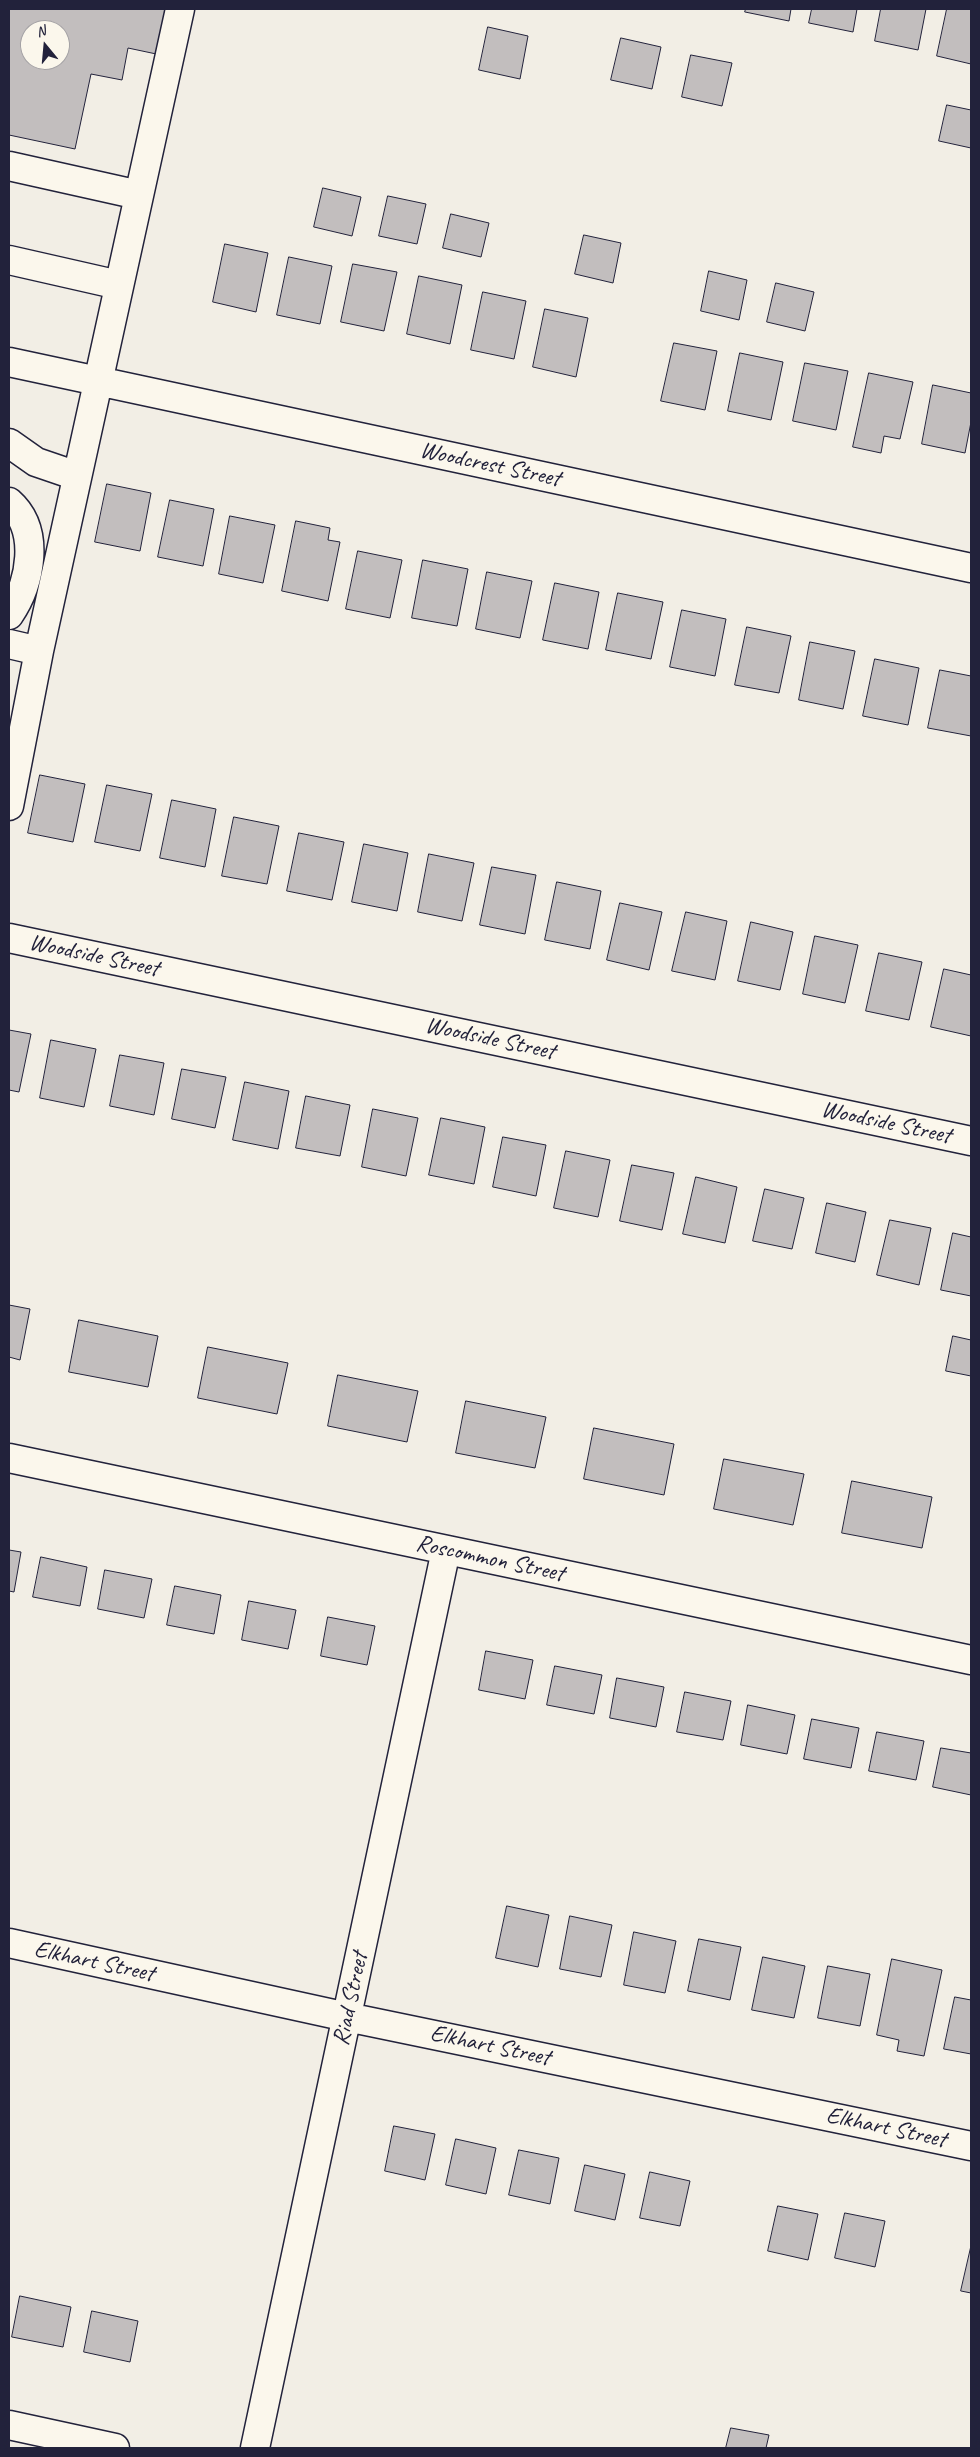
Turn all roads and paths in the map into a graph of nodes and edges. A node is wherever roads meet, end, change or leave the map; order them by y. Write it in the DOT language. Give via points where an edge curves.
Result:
graph roads {
  1 [pos="180,9"];
  2 [pos="9,166"];
  3 [pos="139,195"];
  4 [pos="9,260"];
  5 [pos="118,285"];
  6 [pos="9,362"];
  7 [pos="97,381"];
  8 [pos="9,443"];
  9 [pos="77,476"];
  10 [pos="9,502"];
  11 [pos="971,568"];
  12 [pos="9,614"];
  13 [pos="9,644"];
  14 [pos="39,651"];
  15 [pos="9,806"];
  16 [pos="9,938"];
  17 [pos="971,1141"];
  18 [pos="9,1458"];
  19 [pos="446,1550"];
  20 [pos="971,1660"];
  21 [pos="9,1943"];
  22 [pos="347,2017"];
  23 [pos="971,2146"];
  24 [pos="9,2426"];
  25 [pos="115,2448"];
  26 [pos="255,2448"];
  1 -- 3 [label="street"];
  2 -- 3 [label="street"];
  3 -- 5 [label="street"];
  4 -- 5 [label="street"];
  5 -- 7 [label="street"];
  6 -- 7 [label="street, Woodcrest Street"];
  7 -- 9 [label="street"];
  7 -- 11 [label="street, Woodcrest Street"];
  8 -- 9 [label="street" via="36,462"];
  9 -- 14 [label="street"];
  10 -- 12 [label="street" via="20,514 30,543 22,589"];
  13 -- 14 [label="street"];
  14 -- 15 [label="street"];
  16 -- 17 [label="street, Woodside Street"];
  18 -- 19 [label="street, Roscommon Street"];
  19 -- 20 [label="street, Roscommon Street"];
  19 -- 22 [label="street, Riad Street"];
  21 -- 22 [label="street, Elkhart Street"];
  22 -- 23 [label="street, Elkhart Street"];
  22 -- 26 [label="street, Riad Street"];
  24 -- 25 [label="street"];
}
